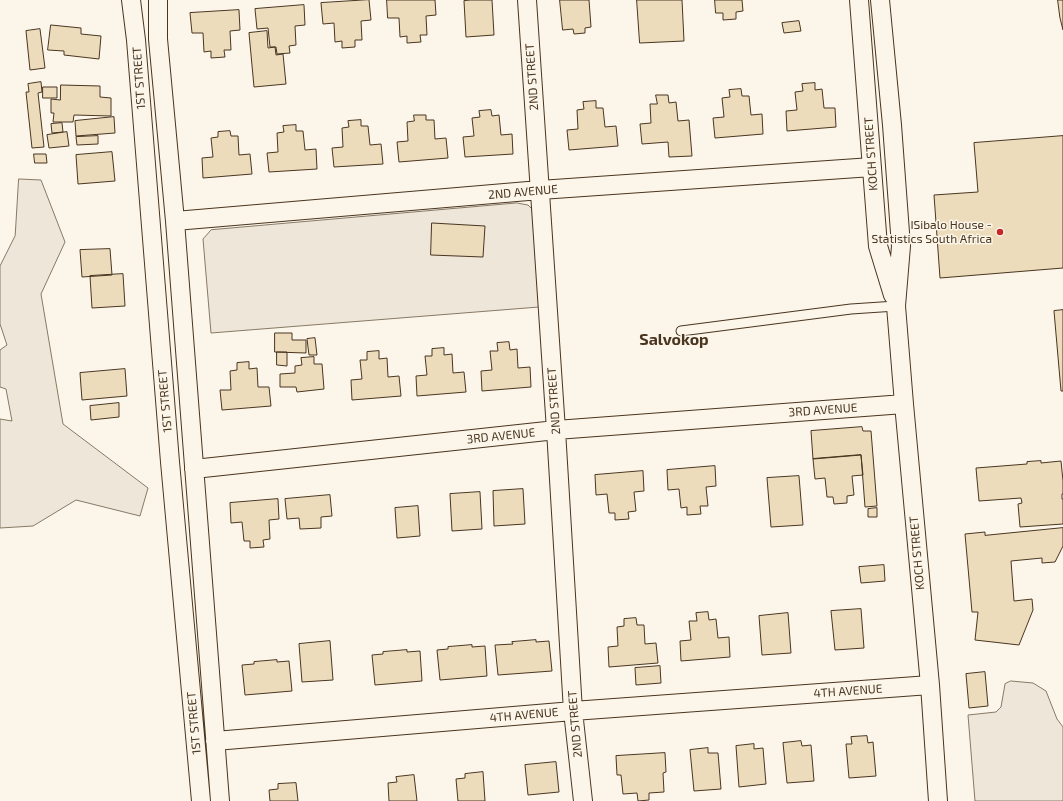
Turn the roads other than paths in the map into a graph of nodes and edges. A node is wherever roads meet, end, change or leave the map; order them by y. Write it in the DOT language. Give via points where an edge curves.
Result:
graph roads {
  1 [pos="131,0"];
  2 [pos="158,0"];
  3 [pos="527,0"];
  4 [pos="859,0"];
  5 [pos="880,0"];
  6 [pos="872,167"];
  7 [pos="540,190"];
  8 [pos="175,221"];
  9 [pos="896,306"];
  10 [pos="681,331"];
  11 [pos="904,404"];
  12 [pos="556,430"];
  13 [pos="194,469"];
  14 [pos="930,685"];
  15 [pos="573,711"];
  16 [pos="215,741"];
  17 [pos="201,801"];
  18 [pos="220,801"];
  19 [pos="583,801"];
  20 [pos="938,801"];
  1 -- 17 [label="street, 1ST STREET"];
  2 -- 8 [label="street, 1ST STREET" via="158,39"];
  3 -- 7 [label="street, 2ND STREET"];
  4 -- 6 [label="street, KOCH STREET"];
  5 -- 9 [label="street, KOCH STREET" via="901,246"];
  6 -- 7 [label="street, 2ND AVENUE"];
  6 -- 9 [label="street, KOCH STREET" via="878,246"];
  7 -- 8 [label="street, 2ND AVENUE"];
  7 -- 12 [label="street, 2ND STREET"];
  8 -- 13 [label="street, 1ST STREET"];
  9 -- 10 [label="lane" via="851,309"];
  9 -- 11 [label="street, KOCH STREET"];
  11 -- 12 [label="street, 3RD AVENUE"];
  11 -- 14 [label="street, KOCH STREET"];
  12 -- 13 [label="street, 3RD AVENUE"];
  12 -- 15 [label="street, 2ND STREET"];
  13 -- 16 [label="street, 1ST STREET"];
  14 -- 15 [label="street, 4TH AVENUE"];
  14 -- 20 [label="street, KOCH STREET"];
  15 -- 16 [label="street, 4TH AVENUE"];
  15 -- 19 [label="street, 2ND STREET"];
  16 -- 18 [label="street, 1ST STREET"];
}
